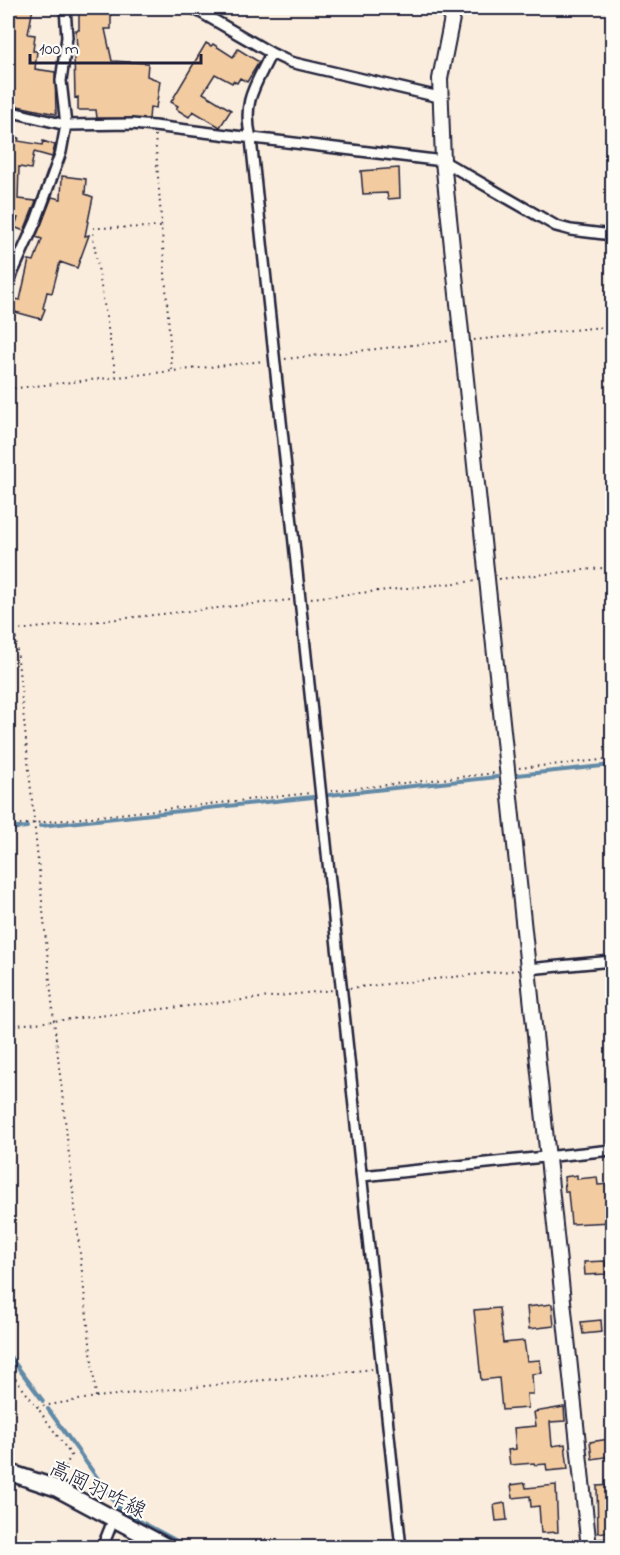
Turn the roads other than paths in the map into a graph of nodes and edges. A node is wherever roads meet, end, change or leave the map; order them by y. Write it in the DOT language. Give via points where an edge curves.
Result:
graph roads {
  1 [pos="65,8"];
  2 [pos="193,8"];
  3 [pos="454,8"];
  4 [pos="271,53"];
  5 [pos="439,97"];
  6 [pos="8,111"];
  7 [pos="66,125"];
  8 [pos="251,139"];
  9 [pos="443,161"];
  10 [pos="612,235"];
  11 [pos="8,283"];
  12 [pos="612,961"];
  13 [pos="528,969"];
  14 [pos="612,1150"];
  15 [pos="548,1157"];
  16 [pos="362,1176"];
  17 [pos="8,1472"];
  18 [pos="114,1518"];
  19 [pos="612,1545"];
  20 [pos="586,1547"];
  21 [pos="102,1548"];
  22 [pos="169,1548"];
  23 [pos="401,1548"];
  1 -- 7 [label="street" via="67,38 62,81"];
  2 -- 4 [label="street"];
  3 -- 5 [label="street"];
  4 -- 5 [label="street" via="290,62"];
  4 -- 8 [label="street" via="248,102"];
  5 -- 9 [label="street"];
  6 -- 7 [label="street"];
  7 -- 8 [label="street" via="154,126"];
  7 -- 11 [label="street" via="61,152 36,221"];
  8 -- 9 [label="street"];
  8 -- 16 [label="street"];
  9 -- 10 [label="street" via="556,226"];
  9 -- 13 [label="street"];
  12 -- 13 [label="street"];
  13 -- 15 [label="street"];
  14 -- 15 [label="street"];
  15 -- 16 [label="street"];
  15 -- 20 [label="street"];
  16 -- 23 [label="street"];
  17 -- 18 [label="main road, 高岡羽咋線" via="56,1488"];
  18 -- 21 [label="street"];
  18 -- 22 [label="main road, 高岡羽咋線"];
  19 -- 20 [label="street"];
}
